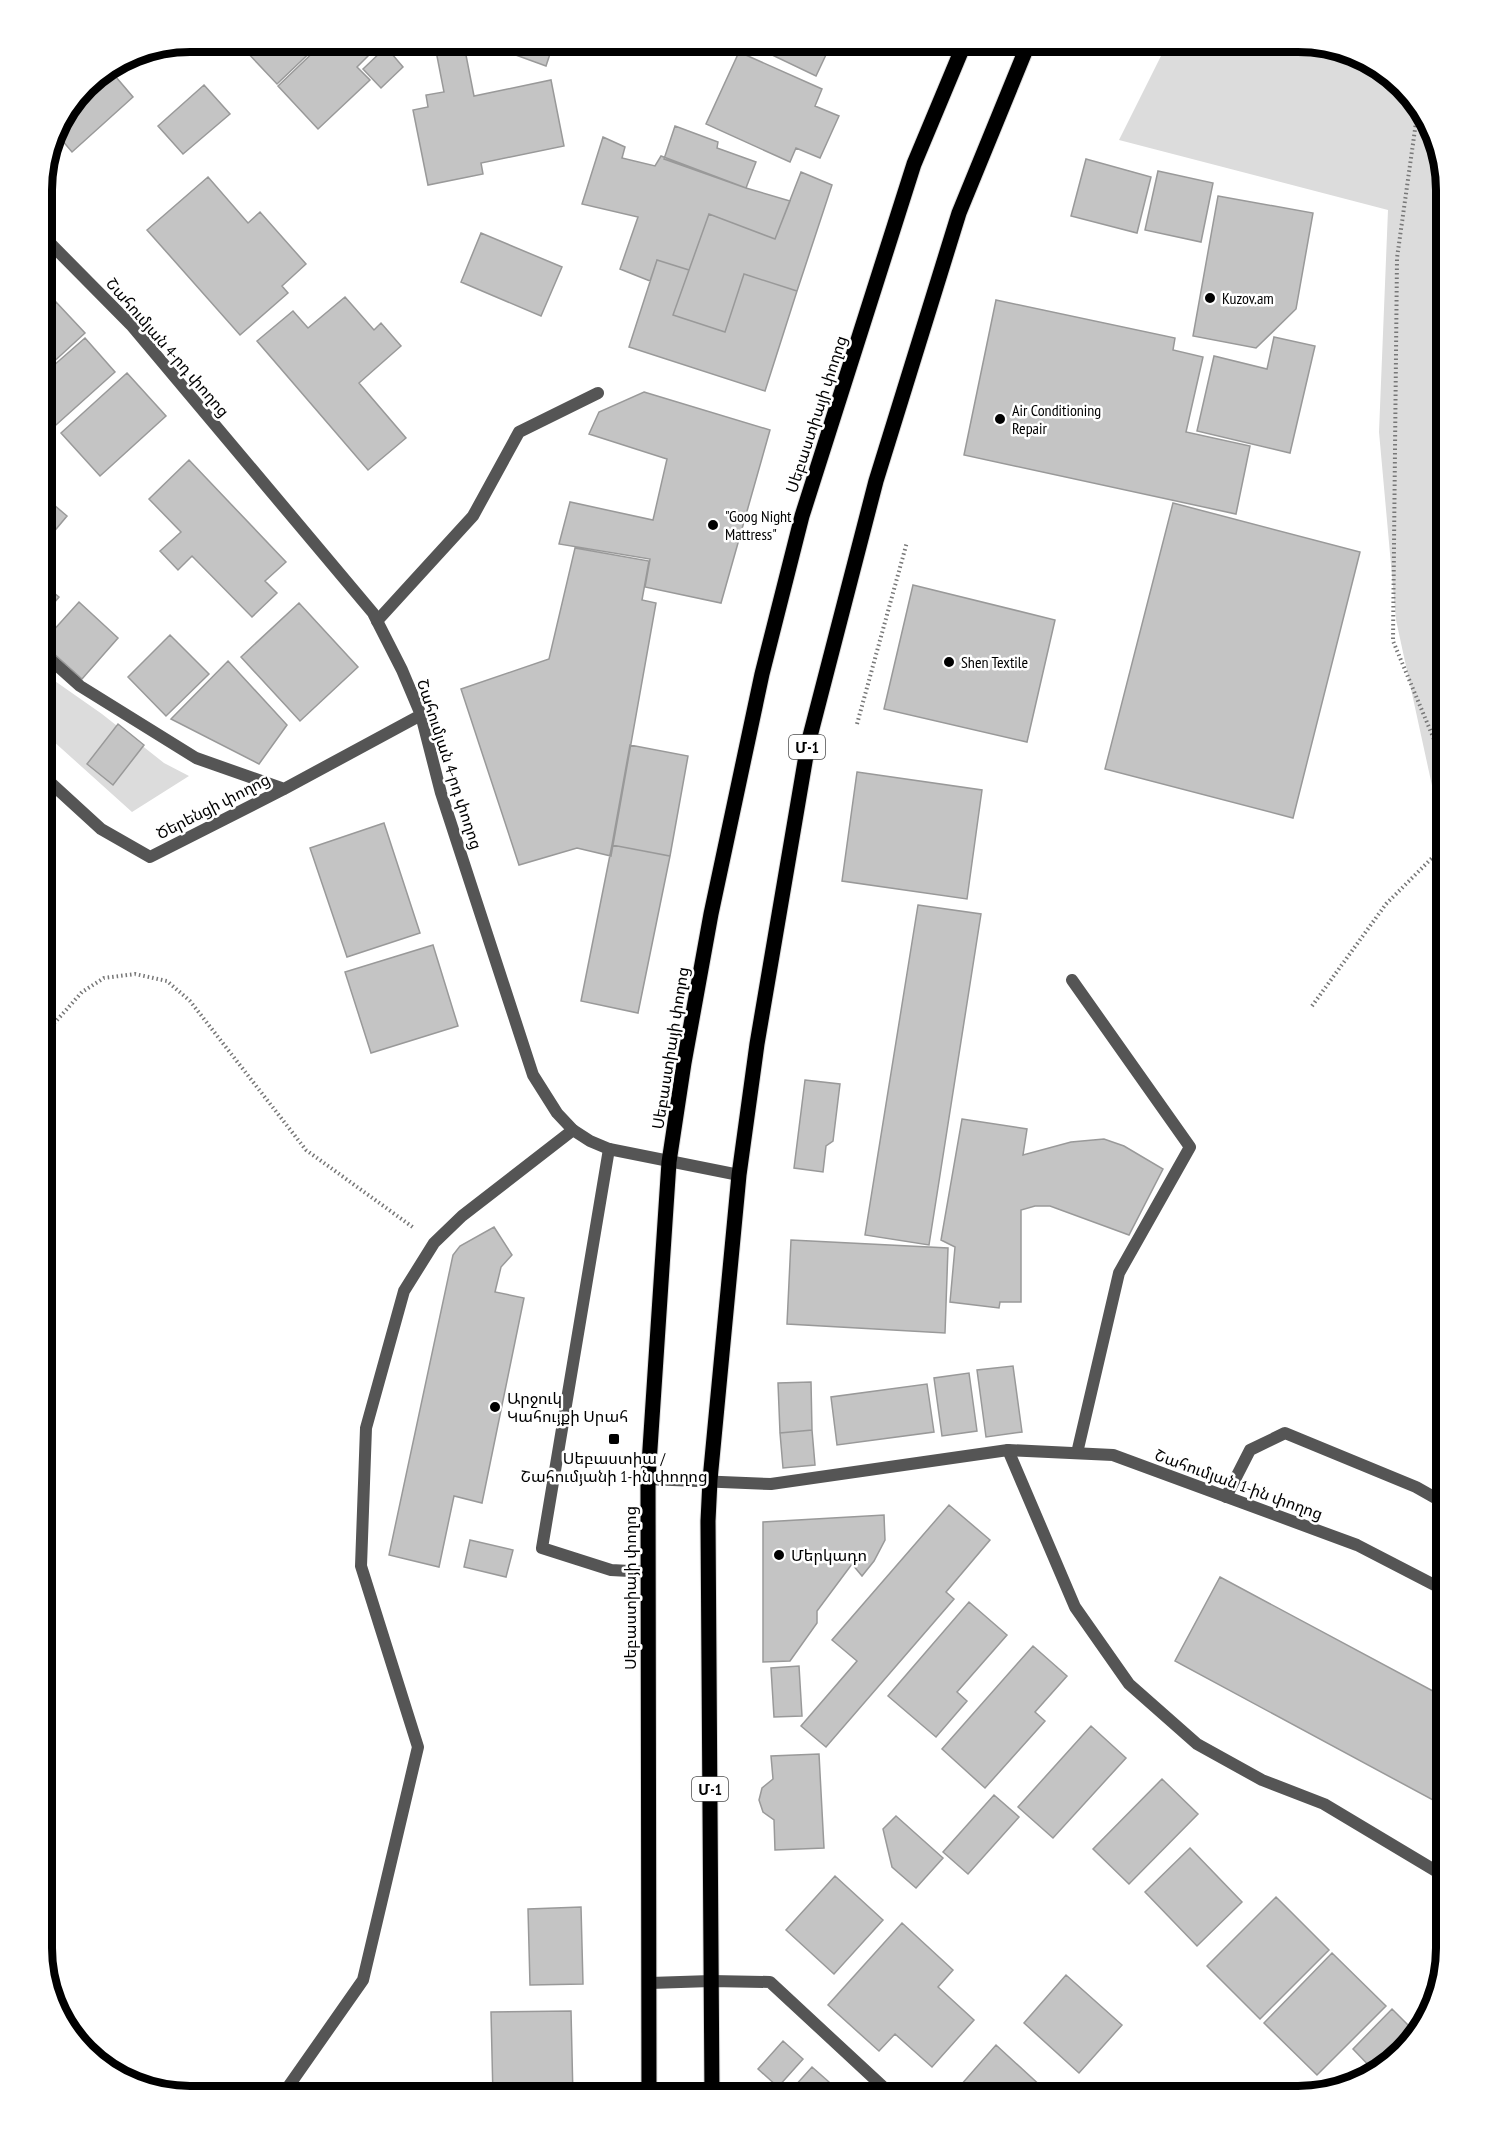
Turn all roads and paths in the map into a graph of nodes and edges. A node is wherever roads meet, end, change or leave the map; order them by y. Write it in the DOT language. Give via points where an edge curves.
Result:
graph roads {
  1 [pos="960,53"];
  2 [pos="1024,53"];
  3 [pos="1416,121"];
  4 [pos="53,246"];
  5 [pos="597,393"];
  6 [pos="907,542"];
  7 [pos="377,621"];
  8 [pos="53,662"];
  9 [pos="421,715"];
  10 [pos="857,724"];
  11 [pos="1436,744"];
  12 [pos="53,785"];
  13 [pos="284,789"];
  14 [pos="1436,854"];
  15 [pos="1072,980"];
  16 [pos="1312,1006"];
  17 [pos="53,1025"];
  18 [pos="573,1130"];
  19 [pos="609,1149"];
  20 [pos="669,1162"];
  21 [pos="739,1175"];
  22 [pos="434,1243"];
  23 [pos="1008,1450"];
  24 [pos="1077,1453"];
  25 [pos="648,1479"];
  26 [pos="710,1480"];
  27 [pos="1226,1497"];
  28 [pos="1436,1498"];
  29 [pos="648,1572"];
  30 [pos="1436,1586"];
  31 [pos="1436,1871"];
  32 [pos="711,1981"];
  33 [pos="650,1983"];
  34 [pos="289,2086"];
  35 [pos="649,2086"];
  36 [pos="712,2086"];
  37 [pos="882,2086"];
  1 -- 20 [label="main road, Սեբաստիայի փողոց" via="914,164 802,516 762,674 711,914"];
  2 -- 21 [label="main road, Մ-1" via="959,213 876,481 808,744"];
  3 -- 11 [label="path" via="1397,258 1393,641"];
  4 -- 7 [label="street, Շահումյան 4-րդ փողոց" via="130,325"];
  5 -- 7 [label="street" via="519,432 473,516"];
  6 -- 10 [label="path"];
  7 -- 9 [label="street, Շահումյան 4-րդ փողոց"];
  8 -- 13 [label="street, Ծերենցի փողոց" via="80,686 196,758"];
  9 -- 13 [label="street, Ծերենցի փողոց"];
  9 -- 18 [label="street, Շահումյան 4-րդ փողոց" via="441,794 533,1075"];
  12 -- 13 [label="street, Ծերենցի փողոց" via="100,829 150,857"];
  14 -- 16 [label="path" via="1386,904"];
  15 -- 24 [label="street" via="1190,1147 1119,1274"];
  17 -- 22 [label="path" via="82,992 105,978 135,974 167,981 190,1001 306,1150"];
  18 -- 19 [label="street, Շահումյան 4-րդ փողոց"];
  18 -- 22 [label="street" via="462,1216"];
  19 -- 20 [label="street, Շահումյան 4-րդ փողոց"];
  19 -- 29 [label="street" via="542,1548 611,1570"];
  20 -- 21 [label="street, Շահումյան 4-րդ փողոց"];
  20 -- 25 [label="main road, Սեբաստիայի փողոց"];
  21 -- 26 [label="main road, Մ-1"];
  22 -- 34 [label="street" via="404,1292 366,1428 361,1566 418,1747 363,1980"];
  23 -- 24 [label="street, Շահումյան 1-ին փողոց"];
  23 -- 26 [label="street, Շահումյան 1-ին փողոց" via="771,1484"];
  23 -- 31 [label="street" via="1076,1607 1128,1684 1197,1744 1262,1780 1324,1804"];
  24 -- 27 [label="street, Շահումյան 1-ին փողոց" via="1113,1455"];
  25 -- 26 [label="street, Շահումյան 1-ին փողոց"];
  25 -- 29 [label="main road, Սեբաստիայի փողոց"];
  26 -- 32 [label="main road, Մ-1"];
  27 -- 28 [label="street" via="1250,1450 1286,1433"];
  27 -- 30 [label="street, Շահումյան 1-ին փողոց" via="1357,1545"];
  29 -- 33 [label="main road, Սեբաստիայի փողոց"];
  32 -- 33 [label="street"];
  32 -- 36 [label="main road, Մ-1"];
  32 -- 37 [label="street" via="770,1982"];
  33 -- 35 [label="main road, Սեբաստիայի փողոց"];
}
